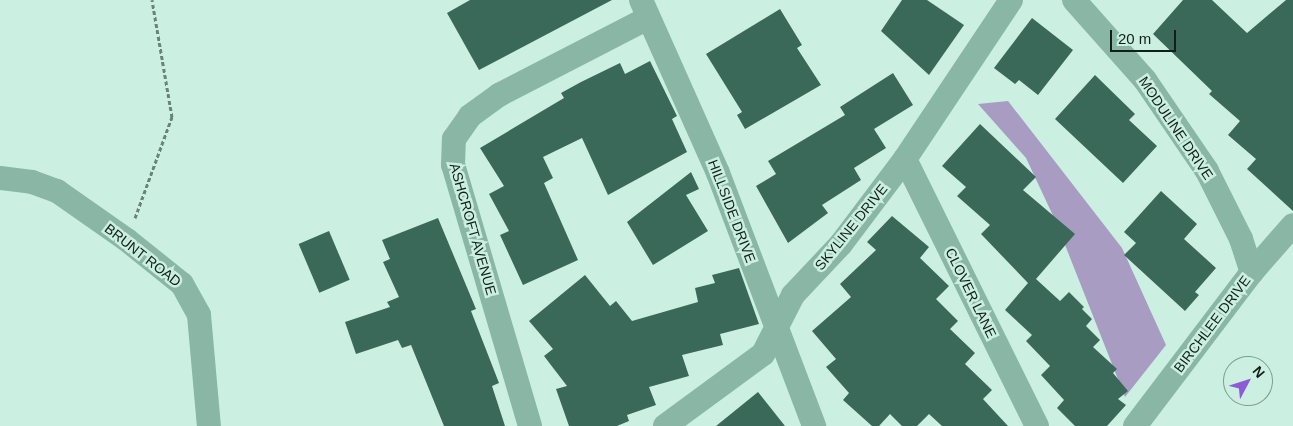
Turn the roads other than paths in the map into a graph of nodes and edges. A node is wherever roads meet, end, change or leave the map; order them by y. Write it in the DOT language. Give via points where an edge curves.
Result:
graph roads {
  1 [pos="1011,0"];
  2 [pos="1074,0"];
  3 [pos="644,9"];
  4 [pos="905,159"];
  5 [pos="0,178"];
  6 [pos="1293,225"];
  7 [pos="1252,272"];
  8 [pos="778,330"];
  9 [pos="209,426"];
  10 [pos="530,426"];
  11 [pos="665,426"];
  12 [pos="814,426"];
  13 [pos="1037,426"];
  14 [pos="1135,426"];
  1 -- 4 [label="street, SKYLINE DRIVE"];
  2 -- 7 [label="street, MODULINE DRIVE" via="1145,80 1207,171 1241,238"];
  3 -- 8 [label="street, HILLSIDE DRIVE" via="718,173"];
  3 -- 10 [label="street, ASHCROFT AVENUE" via="499,95 470,116 454,139 453,165"];
  4 -- 8 [label="street, SKYLINE DRIVE" via="840,244 793,295"];
  4 -- 13 [label="street, CLOVER LANE"];
  5 -- 9 [label="street, BRUNT ROAD" via="32,182 56,191 128,240 182,284 199,315"];
  6 -- 7 [label="street, BIRCHLEE DRIVE"];
  7 -- 14 [label="street, BIRCHLEE DRIVE"];
  8 -- 11 [label="street, SKYLINE DRIVE" via="763,354"];
  8 -- 12 [label="street, HILLSIDE DRIVE"];
}
